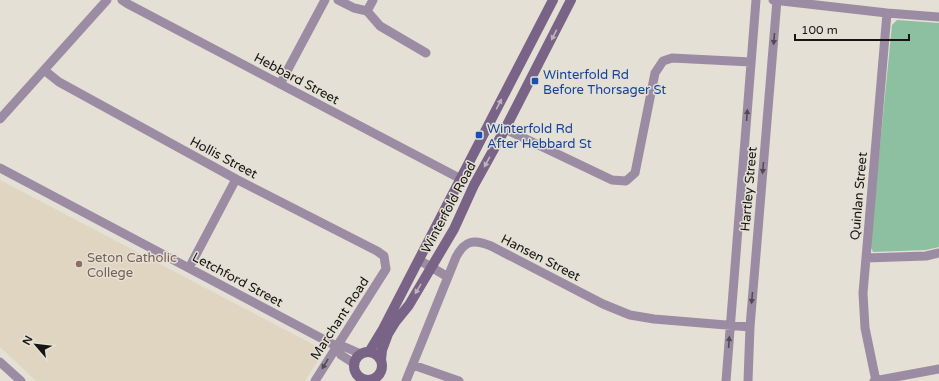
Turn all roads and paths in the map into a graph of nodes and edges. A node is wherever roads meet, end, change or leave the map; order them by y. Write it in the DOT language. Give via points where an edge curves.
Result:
graph roads {
  1 [pos="107,0"];
  2 [pos="122,0"];
  3 [pos="324,0"];
  4 [pos="338,0"];
  5 [pos="373,0"];
  6 [pos="553,0"];
  7 [pos="572,0"];
  8 [pos="756,0"];
  9 [pos="776,0"];
  10 [pos="367,11"];
  11 [pos="887,13"];
  12 [pos="939,17"];
  13 [pos="426,52"];
  14 [pos="751,62"];
  15 [pos="44,70"];
  16 [pos="280,84"];
  17 [pos="0,119"];
  18 [pos="505,129"];
  19 [pos="0,168"];
  20 [pos="236,178"];
  21 [pos="461,179"];
  22 [pos="939,253"];
  23 [pos="866,258"];
  24 [pos="419,260"];
  25 [pos="431,267"];
  26 [pos="189,268"];
  27 [pos="386,269"];
  28 [pos="448,277"];
  29 [pos="730,326"];
  30 [pos="750,327"];
  31 [pos="336,346"];
  32 [pos="365,353"];
  33 [pos="381,360"];
  34 [pos="0,362"];
  35 [pos="413,365"];
  36 [pos="939,369"];
  37 [pos="355,372"];
  38 [pos="371,380"];
  39 [pos="21,381"];
  40 [pos="315,381"];
  41 [pos="406,381"];
  42 [pos="459,381"];
  43 [pos="726,381"];
  44 [pos="748,381"];
  45 [pos="875,381"];
  1 -- 15 [label="street"];
  2 -- 16 [label="street, Hebbard Street"];
  3 -- 16 [label="street"];
  4 -- 10 [label="street"];
  5 -- 10 [label="street"];
  21 -- 6 [label="main road, Winterfold Road, one-way"];
  7 -- 18 [label="main road, Winterfold Road, one-way"];
  8 -- 14 [label="street, Hartley Street"];
  9 -- 11 [label="street"];
  9 -- 30 [label="street, Hartley Street, one-way"];
  10 -- 13 [label="street" via="380,26"];
  11 -- 12 [label="street"];
  11 -- 23 [label="street, Quinlan Street"];
  14 -- 18 [label="street" via="672,58 663,61 655,73 635,173 626,182 612,180"];
  29 -- 14 [label="street, Hartley Street, one-way"];
  15 -- 17 [label="street"];
  15 -- 20 [label="street, Hollis Street" via="59,82"];
  16 -- 21 [label="street, Hebbard Street"];
  18 -- 25 [label="main road, Winterfold Road, one-way"];
  19 -- 26 [label="street, Letchford Street"];
  20 -- 26 [label="street"];
  20 -- 27 [label="street, Hollis Street" via="377,251 384,256"];
  21 -- 24 [label="main road, Winterfold Road"];
  22 -- 23 [label="street" via="926,256"];
  23 -- 45 [label="street, Quinlan Street" via="863,293 865,328"];
  24 -- 25 [label="street"];
  24 -- 32 [label="main road, Winterfold Road" via="383,329"];
  25 -- 28 [label="street"];
  25 -- 33 [label="main road, Winterfold Road, one-way" via="409,305 388,334"];
  26 -- 31 [label="street, Letchford Street"];
  27 -- 31 [label="street, Marchant Road"];
  28 -- 29 [label="street, Hansen Street" via="463,246 478,241 622,312 643,318"];
  28 -- 35 [label="street, Hansen Street"];
  29 -- 30 [label="street, Hansen Street"];
  43 -- 29 [label="street, Hartley Street, one-way"];
  30 -- 44 [label="street, Hartley Street"];
  31 -- 32 [label="street, Letchford Street"];
  31 -- 37 [label="street, Letchford Street"];
  31 -- 40 [label="street, Marchant Road, one-way"];
  32 -- 33 [label="main road" via="376,354"];
  32 -- 37 [label="main road" via="356,360"];
  33 -- 38 [label="main road" via="382,368"];
  34 -- 39 [label="street"];
  35 -- 41 [label="street, Hansen Street"];
  35 -- 42 [label="street"];
  36 -- 45 [label="street"];
  37 -- 38 [label="main road"];
}
